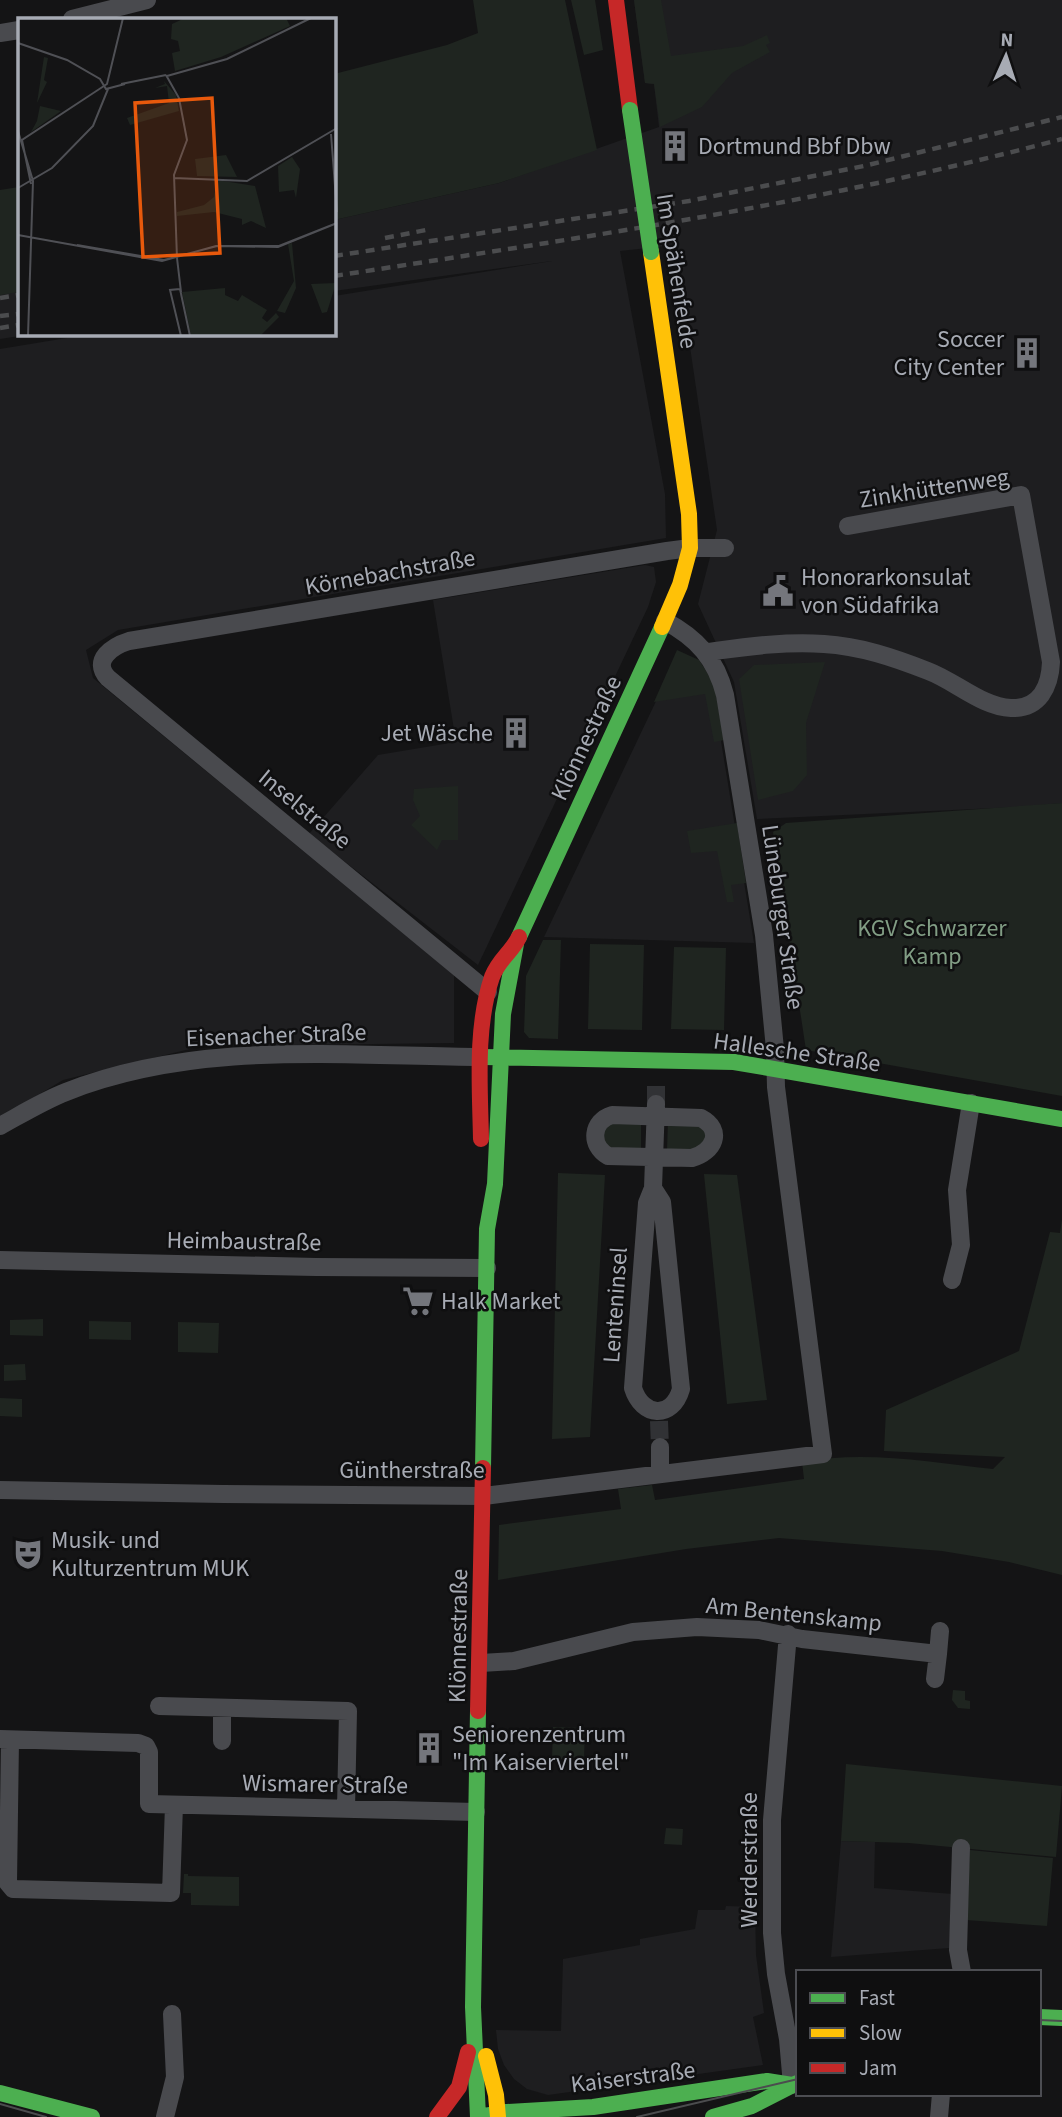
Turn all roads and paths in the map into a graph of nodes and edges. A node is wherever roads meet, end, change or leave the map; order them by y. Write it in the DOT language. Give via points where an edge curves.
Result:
graph roads {
  1 [pos="147,0"];
  2 [pos="615,0"];
  3 [pos="76,18"];
  4 [pos="18,30"];
  5 [pos="0,33"];
  6 [pos="848,526"];
  7 [pos="691,548"];
  8 [pos="725,548"];
  9 [pos="664,621"];
  10 [pos="707,652"];
  11 [pos="104,657"];
  12 [pos="516,944"];
  13 [pos="488,992"];
  14 [pos="481,1057"];
  15 [pos="500,1058"];
  16 [pos="776,1068"];
  17 [pos="971,1103"];
  18 [pos="656,1110"];
  19 [pos="1062,1119"];
  20 [pos="0,1126"];
  21 [pos="654,1158"];
  22 [pos="653,1188"];
  23 [pos="487,1229"];
  24 [pos="0,1260"];
  25 [pos="487,1268"];
  26 [pos="953,1280"];
  27 [pos="660,1447"];
  28 [pos="823,1454"];
  29 [pos="660,1474"];
  30 [pos="0,1490"];
  31 [pos="484,1496"];
  32 [pos="940,1631"];
  33 [pos="788,1634"];
  34 [pos="938,1654"];
  35 [pos="481,1663"];
  36 [pos="935,1679"];
  37 [pos="159,1706"];
  38 [pos="222,1708"];
  39 [pos="5,1740"];
  40 [pos="222,1741"];
  41 [pos="174,1805"];
  42 [pos="346,1810"];
  43 [pos="476,1812"];
  44 [pos="961,1848"];
  45 [pos="962,1970"];
  46 [pos="172,2014"];
  47 [pos="1041,2017"];
  48 [pos="1062,2018"];
  49 [pos="475,2042"];
  50 [pos="795,2084"];
  51 [pos="0,2093"];
  52 [pos="941,2096"];
  53 [pos="593,2107"];
  54 [pos="755,2111"];
  55 [pos="498,2115"];
  56 [pos="92,2117"];
  57 [pos="165,2117"];
  58 [pos="437,2117"];
  59 [pos="479,2117"];
  60 [pos="565,2117"];
  61 [pos="713,2117"];
  62 [pos="939,2117"];
  1 -- 3 [label="street"];
  2 -- 7 [label="main road, Im Spähenfelde, bridge"];
  4 -- 5 [label="street"];
  6 -- 10 [label="street, Zinkhüttenweg" via="1021,495 1051,662 1048,686 1037,700 1023,707 992,704 932,672 856,648 788,643"];
  7 -- 8 [label="street"];
  7 -- 9 [label="main road, Klönnestraße"];
  7 -- 11 [label="street, Körnebachstraße" via="129,641 108,650"];
  9 -- 10 [label="street, Lüneburger Straße"];
  9 -- 12 [label="main road, Klönnestraße"];
  10 -- 16 [label="street, Lüneburger Straße" via="725,695 764,935"];
  11 -- 13 [label="street, Inselstraße" via="103,674"];
  12 -- 13 [label="main road, Klönnestraße" via="500,960"];
  12 -- 15 [label="main road, Klönnestraße" via="505,996"];
  13 -- 14 [label="main road, Klönnestraße"];
  14 -- 15 [label="main road, Hallesche Straße"];
  14 -- 20 [label="street, Eisenacher Straße" via="202,1058 77,1088"];
  14 -- 23 [label="main road, Klönnestraße" via="482,1216"];
  15 -- 16 [label="main road, Hallesche Straße" via="657,1069 734,1062"];
  15 -- 23 [label="main road, Klönnestraße" via="495,1184"];
  16 -- 17 [label="main road, Hallesche Straße"];
  16 -- 28 [label="street, Lüneburger Straße"];
  17 -- 19 [label="main road, Hallesche Straße"];
  17 -- 26 [label="street" via="957,1190 961,1245"];
  18 -- 21 [label="street, Lenteninsel"];
  18 -- 21 [label="street" via="708,1121 714,1137 704,1155"];
  18 -- 21 [label="street" via="612,1115 598,1123 595,1132 596,1143 608,1156"];
  21 -- 22 [label="street, Lenteninsel"];
  22 -- 22 [label="street, Lenteninsel" via="662,1202 681,1389 678,1399 659,1416 639,1403 634,1388 647,1203"];
  23 -- 25 [label="main road, Klönnestraße"];
  24 -- 25 [label="street, Heimbaustraße"];
  25 -- 31 [label="main road, Klönnestraße"];
  27 -- 29 [label="street"];
  28 -- 29 [label="street, Güntherstraße"];
  29 -- 31 [label="street, Güntherstraße"];
  30 -- 31 [label="street, Güntherstraße"];
  31 -- 35 [label="main road, Klönnestraße"];
  32 -- 34 [label="street"];
  33 -- 34 [label="street, Am Bentenskamp"];
  33 -- 35 [label="street, Am Bentenskamp" via="720,1627 663,1629 603,1638 514,1661"];
  33 -- 50 [label="street, Werderstraße" via="772,1809 772,1933"];
  34 -- 36 [label="street"];
  35 -- 43 [label="main road, Klönnestraße"];
  37 -- 38 [label="street"];
  38 -- 40 [label="street"];
  38 -- 42 [label="street" via="348,1711"];
  39 -- 41 [label="street, Wismarer Straße" via="146,1746 149,1804"];
  39 -- 41 [label="street, Wismarer Straße" via="8,1884 13,1889 171,1893"];
  41 -- 42 [label="street, Wismarer Straße"];
  42 -- 43 [label="street, Wismarer Straße"];
  43 -- 49 [label="main road, Klönnestraße"];
  44 -- 45 [label="street" via="958,1950"];
  46 -- 57 [label="street" via="175,2077"];
  47 -- 48 [label="main road"];
  49 -- 55 [label="main road, Klönnestraße" via="484,2051"];
  49 -- 58 [label="main road" via="466,2055 459,2087"];
  49 -- 59 [label="main road, Klönnestraße"];
  50 -- 53 [label="main road, Kaiserstraße" via="767,2081"];
  50 -- 54 [label="main road"];
  51 -- 56 [label="main road"];
  52 -- 62 [label="street"];
  53 -- 55 [label="main road, Kaiserstraße"];
  53 -- 60 [label="main road"];
  54 -- 61 [label="main road"];
  55 -- 59 [label="main road, Kaiserstraße"];
}
